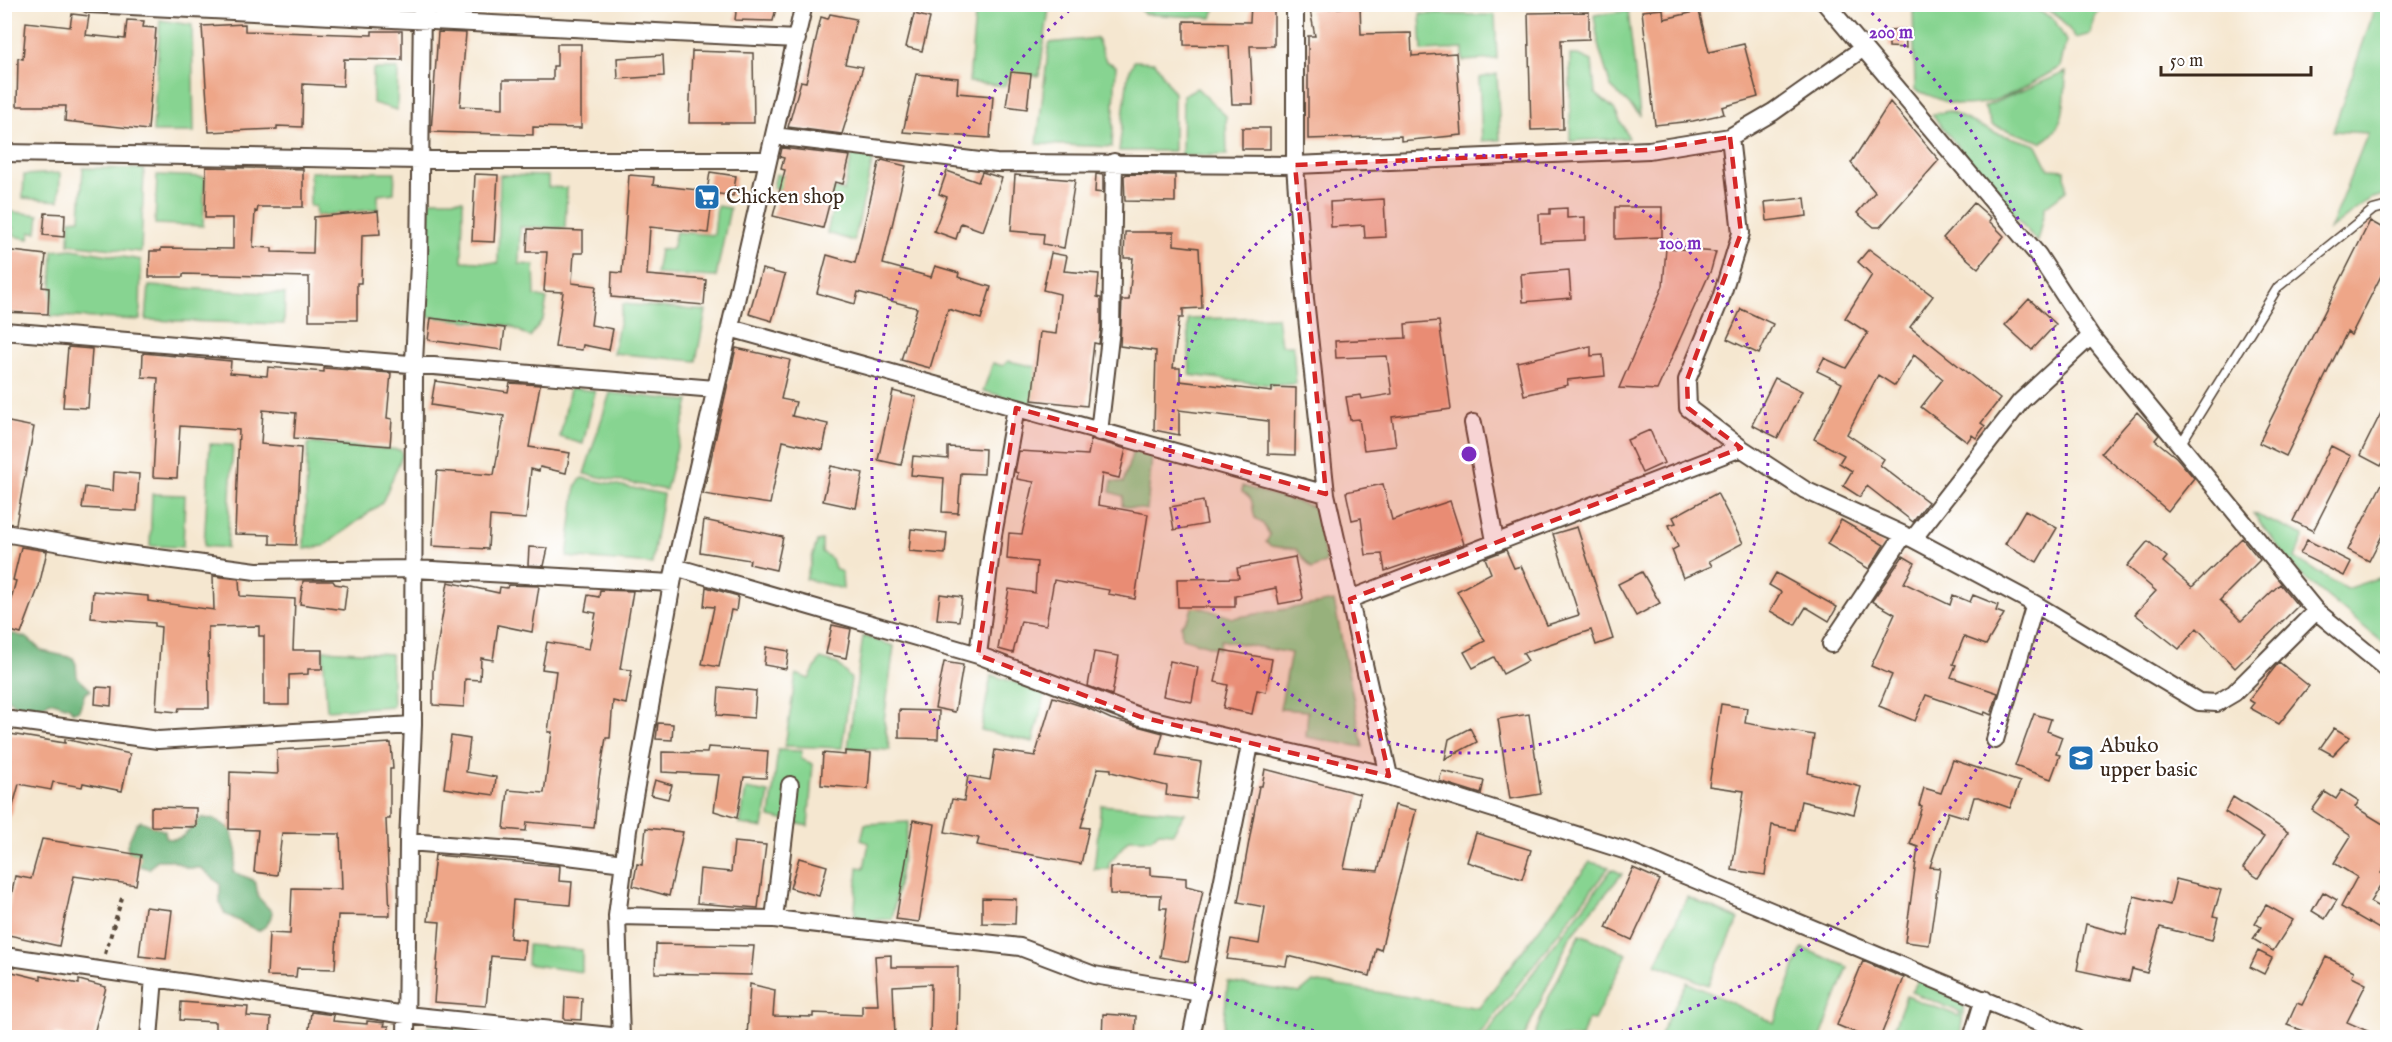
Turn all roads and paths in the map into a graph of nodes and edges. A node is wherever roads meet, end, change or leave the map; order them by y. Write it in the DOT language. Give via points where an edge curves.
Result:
graph roads {
  1 [pos="89,4"];
  2 [pos="804,4"];
  3 [pos="1295,4"];
  4 [pos="1826,4"];
  5 [pos="421,12"];
  6 [pos="797,39"];
  7 [pos="1862,49"];
  8 [pos="774,136"];
  9 [pos="1730,137"];
  10 [pos="4,153"];
  11 [pos="419,160"];
  12 [pos="768,160"];
  13 [pos="1114,162"];
  14 [pos="1295,165"];
  15 [pos="2388,206"];
  16 [pos="730,328"];
  17 [pos="4,331"];
  18 [pos="2091,336"];
  19 [pos="414,362"];
  20 [pos="715,388"];
  21 [pos="1016,408"];
  22 [pos="1473,423"];
  23 [pos="1099,432"];
  24 [pos="2180,445"];
  25 [pos="1741,448"];
  26 [pos="1326,494"];
  27 [pos="4,533"];
  28 [pos="1908,537"];
  29 [pos="1495,541"];
  30 [pos="414,568"];
  31 [pos="674,575"];
  32 [pos="1350,600"];
  33 [pos="2035,604"];
  34 [pos="2316,611"];
  35 [pos="1831,644"];
  36 [pos="978,655"];
  37 [pos="2388,670"];
  38 [pos="4,719"];
  39 [pos="413,725"];
  40 [pos="1995,740"];
  41 [pos="1250,745"];
  42 [pos="1389,777"];
  43 [pos="790,785"];
  44 [pos="408,843"];
  45 [pos="624,863"];
  46 [pos="122,898"];
  47 [pos="618,916"];
  48 [pos="774,919"];
  49 [pos="4,956"];
  50 [pos="102,965"];
  51 [pos="154,978"];
  52 [pos="1202,993"];
  53 [pos="1984,999"];
  54 [pos="406,1015"];
  55 [pos="621,1037"];
  56 [pos="149,1038"];
  57 [pos="406,1038"];
  58 [pos="1191,1038"];
  59 [pos="1972,1038"];
  60 [pos="2075,1038"];
  1 -- 5 [label="street"];
  2 -- 6 [label="street"];
  3 -- 14 [label="street"];
  4 -- 7 [label="street"];
  5 -- 6 [label="street"];
  5 -- 11 [label="street"];
  6 -- 8 [label="street"];
  7 -- 9 [label="street" via="1773,112"];
  7 -- 18 [label="street" via="2038,255"];
  8 -- 12 [label="street"];
  8 -- 13 [label="street" via="996,163"];
  9 -- 14 [label="street" via="1649,150"];
  9 -- 25 [label="street" via="1741,233 1687,380 1688,408"];
  10 -- 11 [label="street"];
  11 -- 12 [label="street"];
  11 -- 19 [label="street"];
  12 -- 16 [label="street"];
  13 -- 14 [label="street"];
  13 -- 23 [label="street" via="1112,329"];
  14 -- 26 [label="street"];
  15 -- 24 [label="lane" via="2373,210 2278,287"];
  16 -- 20 [label="street"];
  16 -- 21 [label="street"];
  17 -- 19 [label="street"];
  18 -- 24 [label="street"];
  18 -- 28 [label="street" via="2021,400"];
  19 -- 20 [label="street"];
  19 -- 30 [label="street"];
  20 -- 31 [label="street"];
  21 -- 23 [label="street"];
  21 -- 36 [label="street" via="993,535"];
  22 -- 29 [label="street"];
  23 -- 26 [label="street"];
  24 -- 34 [label="street"];
  25 -- 28 [label="street" via="1805,490"];
  25 -- 29 [label="street"];
  26 -- 32 [label="street"];
  27 -- 30 [label="street" via="256,571"];
  28 -- 33 [label="street"];
  28 -- 35 [label="street"];
  29 -- 32 [label="street"];
  30 -- 31 [label="street"];
  30 -- 39 [label="street"];
  31 -- 36 [label="street"];
  31 -- 45 [label="street"];
  32 -- 42 [label="street"];
  33 -- 34 [label="street" via="2199,702 2217,703 2234,693"];
  33 -- 40 [label="street"];
  34 -- 37 [label="street"];
  36 -- 41 [label="street" via="1141,717"];
  38 -- 39 [label="street" via="158,740"];
  39 -- 44 [label="street"];
  41 -- 42 [label="street"];
  41 -- 52 [label="street"];
  42 -- 53 [label="street" via="1627,851"];
  43 -- 48 [label="street"];
  44 -- 45 [label="street"];
  44 -- 54 [label="street"];
  45 -- 47 [label="street"];
  46 -- 50 [label="path"];
  47 -- 48 [label="street"];
  47 -- 55 [label="street"];
  48 -- 52 [label="street" via="1020,947 1094,975"];
  49 -- 50 [label="street"];
  50 -- 51 [label="street"];
  51 -- 54 [label="street"];
  51 -- 56 [label="street"];
  52 -- 58 [label="street"];
  53 -- 59 [label="street"];
  53 -- 60 [label="street"];
  54 -- 55 [label="street"];
  54 -- 57 [label="street"];
}
